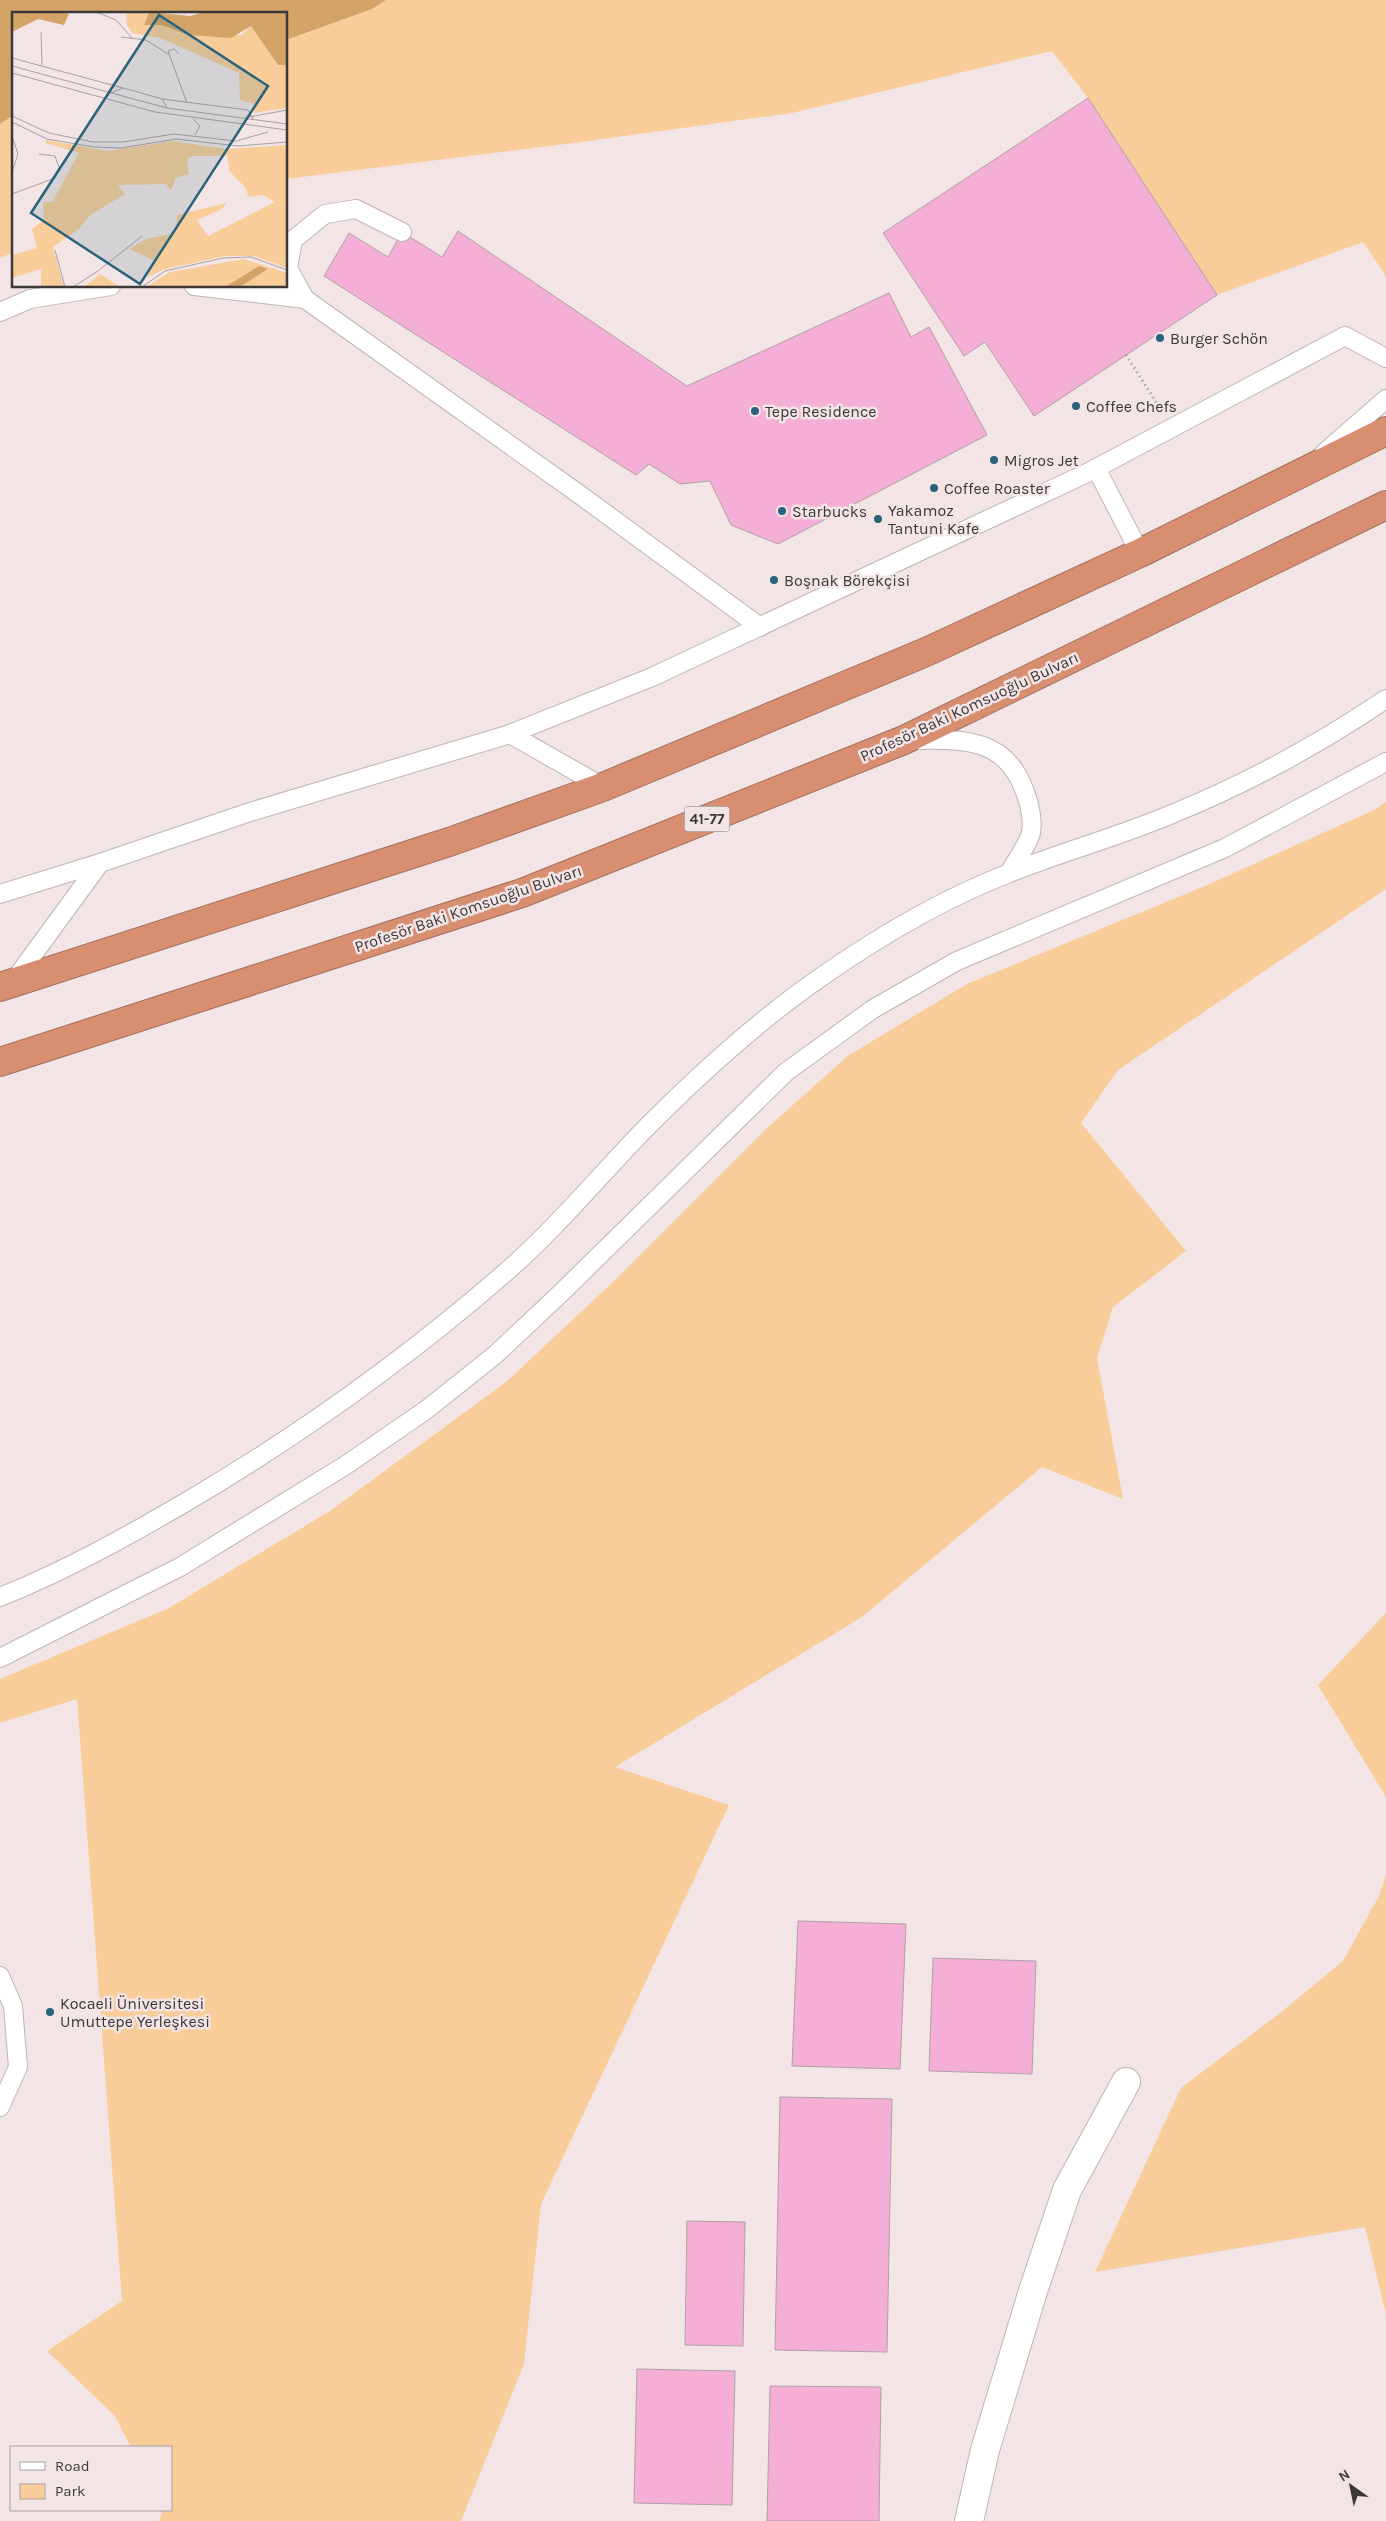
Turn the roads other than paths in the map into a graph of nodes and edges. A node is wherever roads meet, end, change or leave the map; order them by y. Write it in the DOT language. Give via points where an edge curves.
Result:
graph roads {
  1 [pos="402,232"];
  2 [pos="99,288"];
  3 [pos="211,288"];
  4 [pos="305,299"];
  5 [pos="0,312"];
  6 [pos="1386,358"];
  7 [pos="1386,399"];
  8 [pos="1386,431"];
  9 [pos="1096,468"];
  10 [pos="1300,474"];
  11 [pos="1386,505"];
  12 [pos="1140,553"];
  13 [pos="760,627"];
  14 [pos="1386,699"];
  15 [pos="510,734"];
  16 [pos="904,740"];
  17 [pos="1386,762"];
  18 [pos="603,787"];
  19 [pos="100,863"];
  20 [pos="1009,873"];
  21 [pos="0,894"];
  22 [pos="6,985"];
  23 [pos="0,1062"];
  24 [pos="0,1597"];
  25 [pos="0,1658"];
  26 [pos="0,1976"];
  27 [pos="1126,2082"];
  28 [pos="0,2107"];
  29 [pos="969,2521"];
  1 -- 4 [label="lane" via="356,209 325,214 293,240 288,268"];
  2 -- 5 [label="lane" via="30,299"];
  3 -- 4 [label="lane"];
  4 -- 13 [label="lane"];
  6 -- 9 [label="lane" via="1345,336"];
  7 -- 10 [label="lane"];
  8 -- 10 [label="highway"];
  9 -- 12 [label="lane"];
  9 -- 13 [label="lane"];
  10 -- 12 [label="highway"];
  11 -- 16 [label="highway, Profesör Baki Komsuoğlu Bulvarı / 41-77"];
  12 -- 18 [label="highway" via="926,652"];
  13 -- 15 [label="lane" via="652,677"];
  14 -- 20 [label="lane" via="1299,755 1239,785 1110,838"];
  15 -- 18 [label="lane"];
  15 -- 19 [label="lane" via="250,812"];
  16 -- 20 [label="lane" via="951,739 985,745 1006,758 1029,804 1031,835"];
  16 -- 23 [label="highway, Profesör Baki Komsuoğlu Bulvarı / 41-77" via="522,893"];
  17 -- 25 [label="lane" via="1225,848 957,961 874,1009 786,1072 562,1293 495,1355 426,1410 346,1465 180,1567"];
  18 -- 22 [label="highway" via="452,841"];
  19 -- 21 [label="lane"];
  19 -- 22 [label="lane"];
  20 -- 24 [label="lane" via="923,914 824,974 779,1008 688,1087 508,1270 357,1391 261,1457 143,1527 37,1582"];
  26 -- 28 [label="lane" via="13,2006 18,2067"];
  27 -- 29 [label="street" via="1067,2190 987,2441"];
}
